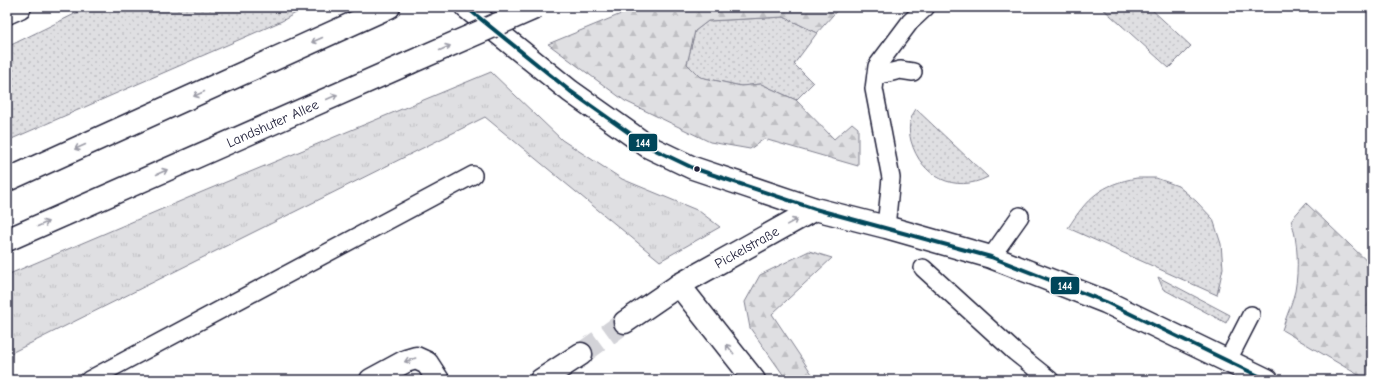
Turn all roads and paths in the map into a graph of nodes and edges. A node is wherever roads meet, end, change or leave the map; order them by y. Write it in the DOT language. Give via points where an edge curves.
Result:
graph roads {
  1 [pos="20,7"];
  2 [pos="389,7"];
  3 [pos="466,7"];
  4 [pos="537,7"];
  5 [pos="926,7"];
  6 [pos="7,14"];
  7 [pos="913,72"];
  8 [pos="876,76"];
  9 [pos="473,175"];
  10 [pos="7,180"];
  11 [pos="815,209"];
  12 [pos="1020,216"];
  13 [pos="886,227"];
  14 [pos="7,240"];
  15 [pos="991,257"];
  16 [pos="923,268"];
  17 [pos="679,285"];
  18 [pos="1251,315"];
  19 [pos="625,322"];
  20 [pos="581,354"];
  21 [pos="1228,360"];
  22 [pos="89,380"];
  23 [pos="371,380"];
  24 [pos="438,380"];
  25 [pos="541,380"];
  26 [pos="754,380"];
  27 [pos="1050,380"];
  28 [pos="1267,380"];
  1 -- 6 [label="main road"];
  2 -- 10 [label="main road, one-way"];
  3 -- 11 [label="main road" via="570,92 649,147 693,168"];
  14 -- 4 [label="main road, Landshuter Allee, one-way, bridge"];
  5 -- 8 [label="lane" via="910,22 877,66"];
  7 -- 8 [label="lane" via="900,70"];
  8 -- 13 [label="lane" via="874,89 891,178"];
  9 -- 22 [label="lane"];
  11 -- 13 [label="main road"];
  17 -- 11 [label="main road, Pickelstraße, one-way"];
  12 -- 15 [label="lane"];
  13 -- 15 [label="main road"];
  15 -- 21 [label="main road" via="1106,302"];
  16 -- 27 [label="lane" via="1015,352"];
  17 -- 19 [label="main road, Pickelstraße"];
  26 -- 17 [label="main road, one-way"];
  18 -- 21 [label="lane"];
  20 -- 25 [label="main road"];
  21 -- 28 [label="main road"];
  24 -- 23 [label="main road, one-way" via="427,364 416,358"];
}
